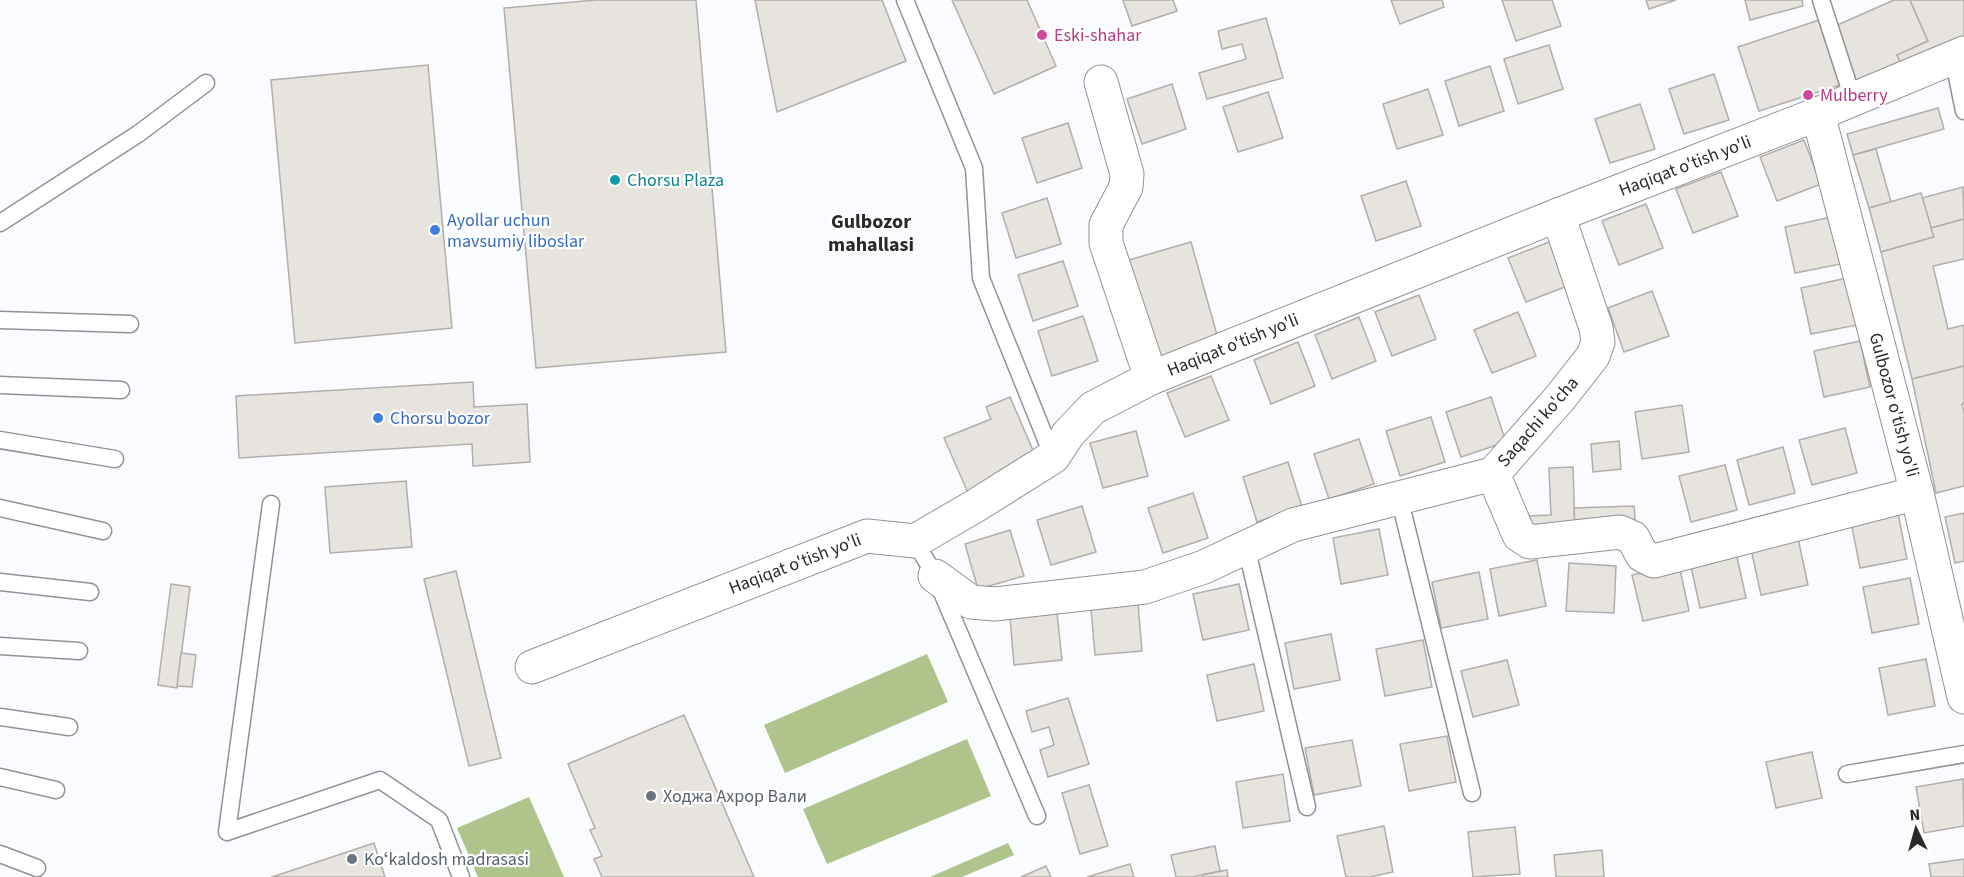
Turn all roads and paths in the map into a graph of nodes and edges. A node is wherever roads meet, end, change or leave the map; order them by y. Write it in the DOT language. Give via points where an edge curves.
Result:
graph roads {
  1 [pos="905,0"];
  2 [pos="1821,0"];
  3 [pos="1958,55"];
  4 [pos="1101,82"];
  5 [pos="206,83"];
  6 [pos="1853,99"];
  7 [pos="1964,111"];
  8 [pos="1818,114"];
  9 [pos="1558,215"];
  10 [pos="0,223"];
  11 [pos="0,320"];
  12 [pos="130,324"];
  13 [pos="1151,378"];
  14 [pos="0,385"];
  15 [pos="121,390"];
  16 [pos="0,440"];
  17 [pos="1053,457"];
  18 [pos="116,459"];
  19 [pos="1493,474"];
  20 [pos="1917,493"];
  21 [pos="1399,497"];
  22 [pos="271,504"];
  23 [pos="0,508"];
  24 [pos="103,531"];
  25 [pos="915,541"];
  26 [pos="1246,546"];
  27 [pos="935,576"];
  28 [pos="0,582"];
  29 [pos="90,592"];
  30 [pos="0,646"];
  31 [pos="79,651"];
  32 [pos="532,667"];
  33 [pos="1964,697"];
  34 [pos="0,717"];
  35 [pos="69,727"];
  36 [pos="1964,754"];
  37 [pos="1847,774"];
  38 [pos="0,777"];
  39 [pos="56,790"];
  40 [pos="1472,793"];
  41 [pos="1307,807"];
  42 [pos="1037,816"];
  43 [pos="0,854"];
  44 [pos="37,868"];
  45 [pos="461,877"];
  1 -- 17 [label="lane" via="974,168 981,278"];
  2 -- 6 [label="lane"];
  3 -- 6 [label="street, Haqiqat o'tish yo'li"];
  3 -- 7 [label="lane"];
  4 -- 13 [label="street" via="1127,174 1126,187 1106,225 1106,243"];
  5 -- 10 [label="lane" via="138,134"];
  6 -- 8 [label="street, Haqiqat o'tish yo'li"];
  8 -- 9 [label="street, Haqiqat o'tish yo'li"];
  8 -- 20 [label="street, Gulbozor o'tish yo'li"];
  9 -- 13 [label="street, Haqiqat o'tish yo'li"];
  9 -- 19 [label="street, Saqachi ko'cha" via="1598,342 1593,356 1560,398"];
  11 -- 12 [label="lane"];
  13 -- 17 [label="street, Haqiqat o'tish yo'li" via="1093,408"];
  14 -- 15 [label="lane"];
  16 -- 18 [label="lane"];
  17 -- 25 [label="street, Haqiqat o'tish yo'li"];
  19 -- 20 [label="street, Saqachi ko'cha" via="1519,535 1530,542 1620,532 1633,538 1642,555 1654,561"];
  19 -- 21 [label="street"];
  20 -- 33 [label="street, Gulbozor o'tish yo'li"];
  21 -- 26 [label="street" via="1293,525"];
  21 -- 40 [label="lane"];
  22 -- 45 [label="lane" via="226,832 380,780 439,820"];
  23 -- 24 [label="lane"];
  25 -- 27 [label="lane"];
  25 -- 32 [label="street, Haqiqat o'tish yo'li" via="867,536"];
  26 -- 27 [label="street" via="1204,567 1145,587 994,604 971,602"];
  26 -- 41 [label="lane"];
  27 -- 42 [label="lane"];
  28 -- 29 [label="lane"];
  30 -- 31 [label="lane"];
  34 -- 35 [label="lane"];
  36 -- 37 [label="lane"];
  38 -- 39 [label="lane"];
  43 -- 44 [label="lane"];
}
